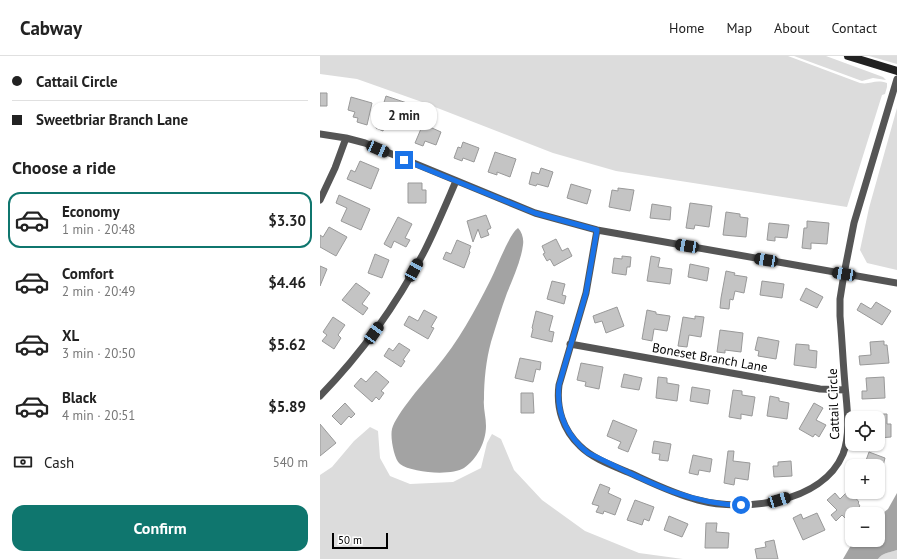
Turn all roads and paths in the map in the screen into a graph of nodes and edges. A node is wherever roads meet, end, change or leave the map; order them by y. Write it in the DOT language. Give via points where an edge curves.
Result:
graph roads {
  1 [pos="848,56"];
  2 [pos="897,71"];
  3 [pos="897,79"];
  4 [pos="320,134"];
  5 [pos="346,138"];
  6 [pos="456,181"];
  7 [pos="320,200"];
  8 [pos="597,230"];
  9 [pos="844,274"];
  10 [pos="897,283"];
  11 [pos="570,344"];
  12 [pos="845,390"];
  13 [pos="320,396"];
  1 -- 2 [label="street"];
  3 -- 9 [label="street, Cattail Circle" via="854,223"];
  4 -- 5 [label="street"];
  5 -- 6 [label="street" via="365,143"];
  5 -- 7 [label="street"];
  6 -- 8 [label="street" via="535,213"];
  6 -- 13 [label="street" via="425,249 391,310 350,363"];
  8 -- 9 [label="street"];
  8 -- 11 [label="street, Cattail Circle" via="586,293"];
  9 -- 10 [label="street"];
  9 -- 12 [label="street, Cattail Circle" via="840,316"];
  11 -- 12 [label="street, Boneset Branch Lane" via="820,389"];
  11 -- 12 [label="street, Cattail Circle" via="558,394 562,420 573,439 588,453 613,465 681,495 709,502 741,505 767,502 800,494 820,483 833,471 846,446 848,427"];
}
